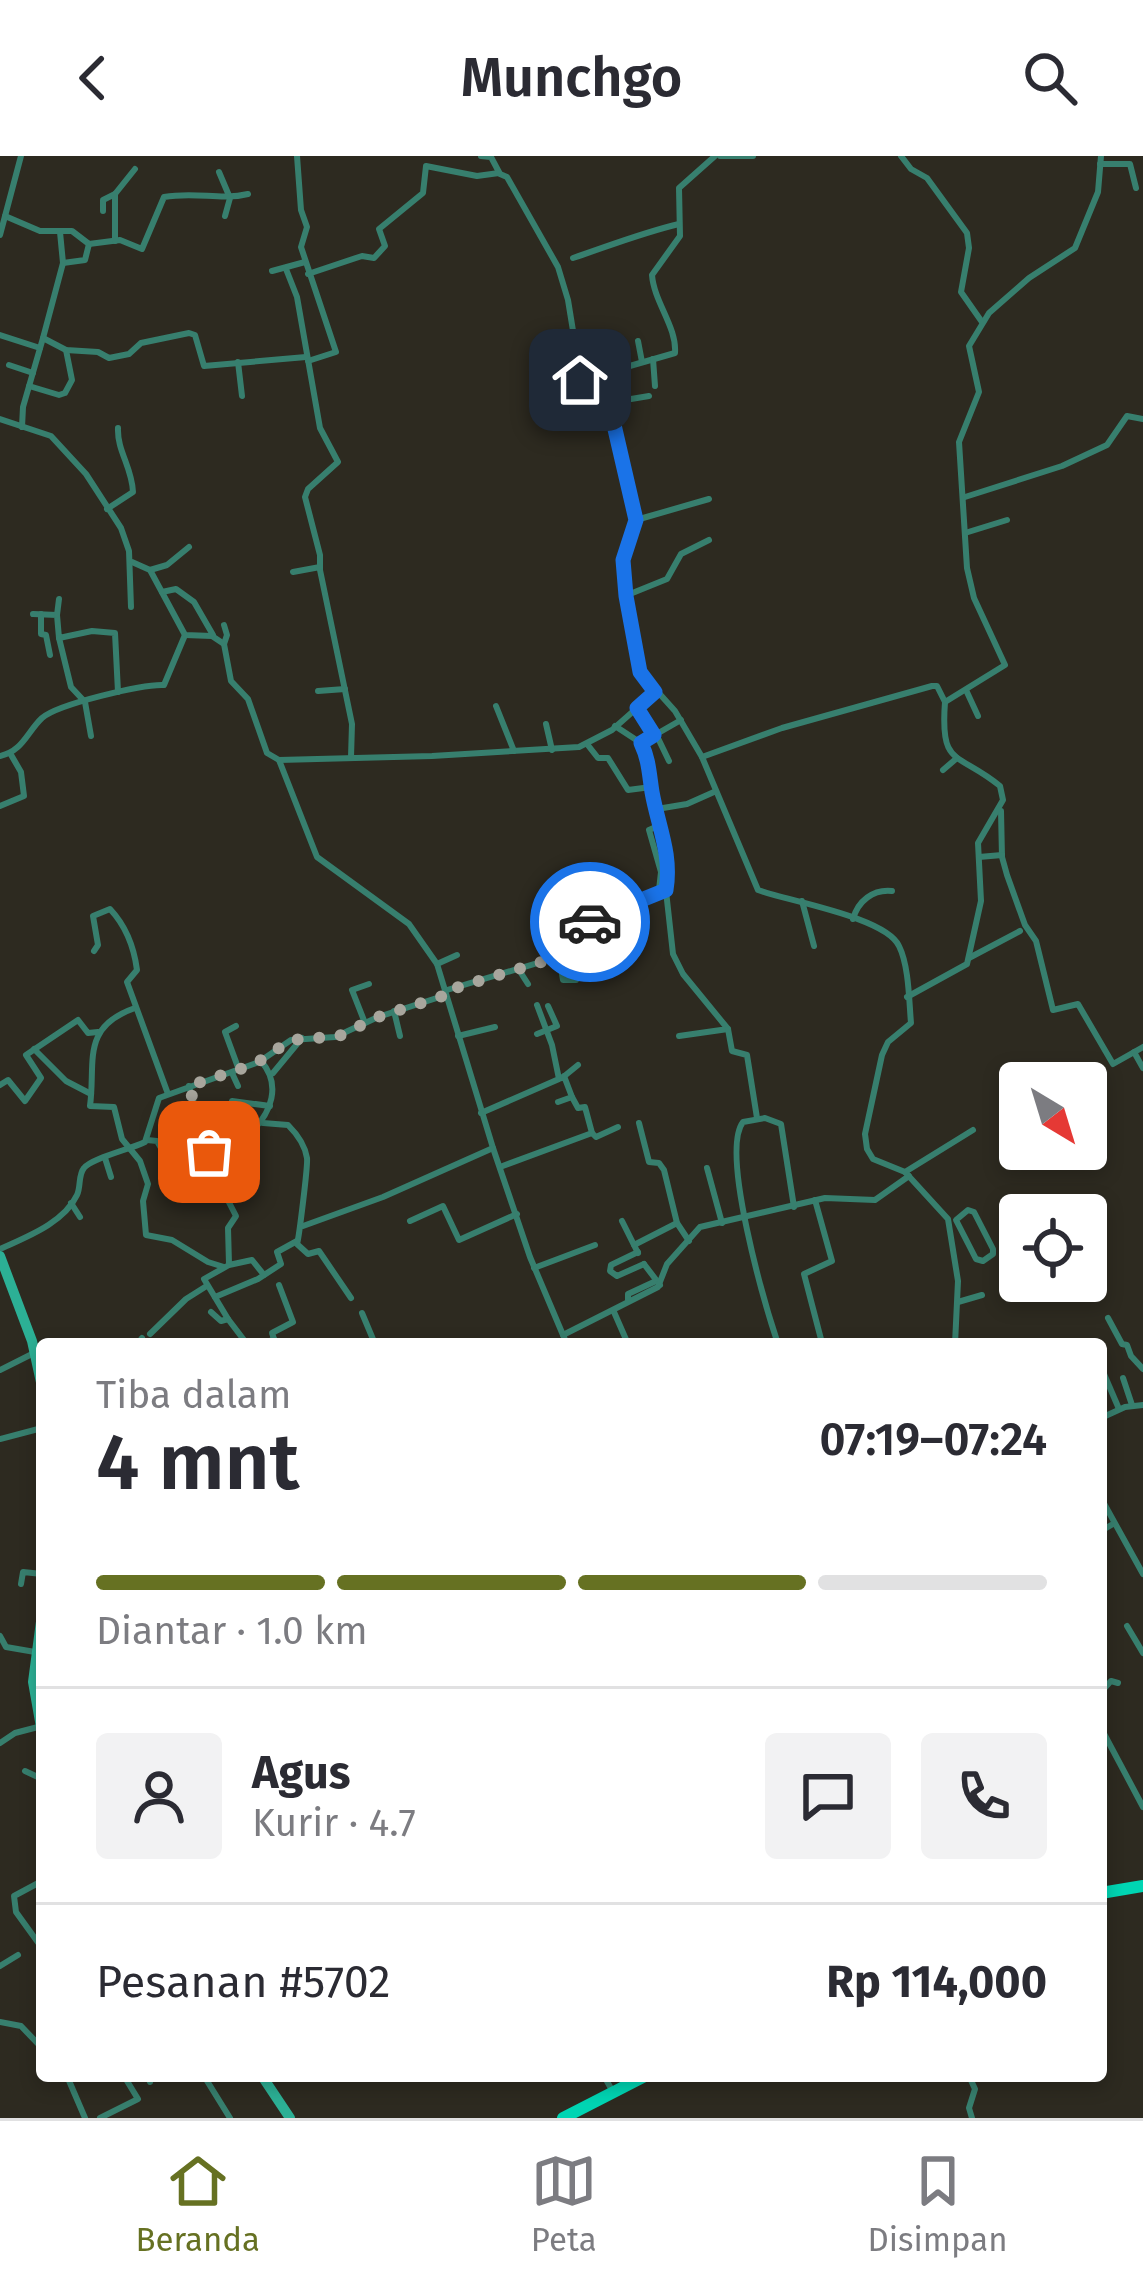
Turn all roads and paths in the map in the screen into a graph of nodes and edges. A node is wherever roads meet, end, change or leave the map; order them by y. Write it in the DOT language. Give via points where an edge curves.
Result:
graph roads {
  1 [pos="21,156"];
  2 [pos="297,156"];
  3 [pos="481,156"];
  4 [pos="717,156"];
  5 [pos="753,156"];
  6 [pos="901,156"];
  7 [pos="1100,160"];
  8 [pos="135,169"];
  9 [pos="219,172"];
  10 [pos="499,172"];
  11 [pos="1136,188"];
  12 [pos="115,194"];
  13 [pos="248,194"];
  14 [pos="230,198"];
  15 [pos="103,211"];
  16 [pos="5,216"];
  17 [pos="225,216"];
  18 [pos="679,224"];
  19 [pos="60,232"];
  20 [pos="0,235"];
  21 [pos="115,241"];
  22 [pos="89,244"];
  23 [pos="573,258"];
  24 [pos="63,262"];
  25 [pos="305,262"];
  26 [pos="286,269"];
  27 [pos="272,271"];
  28 [pos="308,274"];
  29 [pos="982,323"];
  30 [pos="0,335"];
  31 [pos="43,338"];
  32 [pos="638,340"];
  33 [pos="40,348"];
  34 [pos="66,350"];
  35 [pos="306,359"];
  36 [pos="653,359"];
  37 [pos="238,362"];
  38 [pos="643,362"];
  39 [pos="9,365"];
  40 [pos="602,373"];
  41 [pos="33,374"];
  42 [pos="580,380"];
  43 [pos="29,386"];
  44 [pos="655,386"];
  45 [pos="537,390"];
  46 [pos="242,396"];
  47 [pos="649,396"];
  48 [pos="607,403"];
  49 [pos="0,419"];
  50 [pos="1143,419"];
  51 [pos="22,427"];
  52 [pos="118,428"];
  53 [pos="965,497"];
  54 [pos="709,499"];
  55 [pos="107,509"];
  56 [pos="636,520"];
  57 [pos="1007,520"];
  58 [pos="965,533"];
  59 [pos="709,540"];
  60 [pos="189,547"];
  61 [pos="132,562"];
  62 [pos="320,567"];
  63 [pos="150,570"];
  64 [pos="293,572"];
  65 [pos="162,592"];
  66 [pos="626,596"];
  67 [pos="59,599"];
  68 [pos="131,607"];
  69 [pos="57,615"];
  70 [pos="224,625"];
  71 [pos="184,635"];
  72 [pos="59,638"];
  73 [pos="215,638"];
  74 [pos="224,644"];
  75 [pos="50,655"];
  76 [pos="345,689"];
  77 [pos="966,690"];
  78 [pos="318,691"];
  79 [pos="118,692"];
  80 [pos="655,692"];
  81 [pos="946,701"];
  82 [pos="85,702"];
  83 [pos="496,706"];
  84 [pos="637,708"];
  85 [pos="978,716"];
  86 [pos="681,720"];
  87 [pos="546,724"];
  88 [pos="615,726"];
  89 [pos="655,735"];
  90 [pos="91,736"];
  91 [pos="641,743"];
  92 [pos="587,744"];
  93 [pos="552,750"];
  94 [pos="514,751"];
  95 [pos="12,753"];
  96 [pos="0,755"];
  97 [pos="351,757"];
  98 [pos="702,757"];
  99 [pos="957,758"];
  100 [pos="279,760"];
  101 [pos="669,761"];
  102 [pos="943,770"];
  103 [pos="651,787"];
  104 [pos="714,792"];
  105 [pos="0,806"];
  106 [pos="657,809"];
  107 [pos="1000,810"];
  108 [pos="661,824"];
  109 [pos="1002,854"];
  110 [pos="979,857"];
  111 [pos="663,890"];
  112 [pos="892,891"];
  113 [pos="802,901"];
  114 [pos="853,919"];
  115 [pos="126,930"];
  116 [pos="1020,931"];
  117 [pos="116,936"];
  118 [pos="814,946"];
  119 [pos="94,951"];
  120 [pos="457,955"];
  121 [pos="559,958"];
  122 [pos="969,958"];
  123 [pos="437,964"];
  124 [pos="519,970"];
  125 [pos="576,980"];
  126 [pos="369,984"];
  127 [pos="528,984"];
  128 [pos="446,993"];
  129 [pos="908,997"];
  130 [pos="537,1005"];
  131 [pos="548,1006"];
  132 [pos="135,1008"];
  133 [pos="394,1011"];
  134 [pos="365,1023"];
  135 [pos="236,1026"];
  136 [pos="495,1027"];
  137 [pos="728,1029"];
  138 [pos="100,1032"];
  139 [pos="542,1033"];
  140 [pos="400,1036"];
  141 [pos="458,1036"];
  142 [pos="679,1036"];
  143 [pos="302,1038"];
  144 [pos="1143,1047"];
  145 [pos="34,1049"];
  146 [pos="1134,1052"];
  147 [pos="261,1060"];
  148 [pos="578,1065"];
  149 [pos="1143,1068"];
  150 [pos="236,1071"];
  151 [pos="561,1078"];
  152 [pos="0,1084"];
  153 [pos="189,1086"];
  154 [pos="238,1086"];
  155 [pos="91,1094"];
  156 [pos="168,1094"];
  157 [pos="276,1094"];
  158 [pos="572,1097"];
  159 [pos="232,1101"];
  160 [pos="558,1102"];
  161 [pos="270,1106"];
  162 [pos="482,1112"];
  163 [pos="757,1118"];
  164 [pos="263,1123"];
  165 [pos="639,1123"];
  166 [pos="618,1127"];
  167 [pos="973,1130"];
  168 [pos="592,1132"];
  169 [pos="147,1140"];
  170 [pos="251,1144"];
  171 [pos="493,1148"];
  172 [pos="130,1150"];
  173 [pos="165,1155"];
  174 [pos="105,1158"];
  175 [pos="500,1167"];
  176 [pos="707,1168"];
  177 [pos="907,1174"];
  178 [pos="111,1177"];
  179 [pos="815,1200"];
  180 [pos="71,1203"];
  181 [pos="794,1207"];
  182 [pos="517,1214"];
  183 [pos="80,1217"];
  184 [pos="746,1219"];
  185 [pos="622,1221"];
  186 [pos="410,1222"];
  187 [pos="677,1223"];
  188 [pos="722,1223"];
  189 [pos="302,1226"];
  190 [pos="964,1236"];
  191 [pos="297,1241"];
  192 [pos="689,1241"];
  193 [pos="952,1243"];
  194 [pos="595,1245"];
  195 [pos="636,1249"];
  196 [pos="0,1253"];
  197 [pos="644,1264"];
  198 [pos="226,1266"];
  199 [pos="534,1268"];
  200 [pos="264,1275"];
  201 [pos="658,1283"];
  202 [pos="279,1285"];
  203 [pos="206,1286"];
  204 [pos="982,1295"];
  205 [pos="214,1297"];
  206 [pos="351,1298"];
  207 [pos="958,1302"];
  208 [pos="211,1312"];
  209 [pos="362,1312"];
  210 [pos="614,1312"];
  211 [pos="1108,1318"];
  212 [pos="228,1319"];
  213 [pos="144,1338"];
  214 [pos="242,1338"];
  215 [pos="275,1338"];
  216 [pos="373,1338"];
  217 [pos="564,1338"];
  218 [pos="568,1338"];
  219 [pos="625,1338"];
  220 [pos="776,1338"];
  221 [pos="822,1338"];
  222 [pos="955,1338"];
  223 [pos="34,1353"];
  224 [pos="36,1361"];
  225 [pos="1143,1369"];
  226 [pos="0,1370"];
  227 [pos="1124,1378"];
  228 [pos="1107,1381"];
  229 [pos="1132,1405"];
  230 [pos="1143,1405"];
  231 [pos="1119,1409"];
  232 [pos="1107,1415"];
  233 [pos="36,1430"];
  234 [pos="0,1439"];
  235 [pos="1107,1511"];
  236 [pos="1113,1524"];
  237 [pos="1107,1528"];
  238 [pos="36,1573"];
  239 [pos="1143,1574"];
  240 [pos="21,1584"];
  241 [pos="1127,1626"];
  242 [pos="0,1636"];
  243 [pos="36,1647"];
  244 [pos="35,1652"];
  245 [pos="1143,1654"];
  246 [pos="36,1663"];
  247 [pos="1118,1683"];
  248 [pos="1107,1685"];
  249 [pos="36,1730"];
  250 [pos="0,1743"];
  251 [pos="1107,1744"];
  252 [pos="25,1771"];
  253 [pos="36,1776"];
  254 [pos="1143,1807"];
  255 [pos="36,1885"];
  256 [pos="1143,1886"];
  257 [pos="1107,1893"];
  258 [pos="36,1935"];
  259 [pos="18,1954"];
  260 [pos="0,1966"];
  261 [pos="0,2022"];
  262 [pos="36,2042"];
  263 [pos="70,2082"];
  264 [pos="128,2082"];
  265 [pos="206,2082"];
  266 [pos="268,2082"];
  267 [pos="607,2082"];
  268 [pos="633,2082"];
  269 [pos="972,2082"];
  270 [pos="613,2092"];
  271 [pos="85,2118"];
  272 [pos="100,2118"];
  273 [pos="230,2118"];
  274 [pos="290,2118"];
  275 [pos="563,2118"];
  276 [pos="972,2118"];
  1 -- 16 [label="street"];
  2 -- 25 [label="street"];
  3 -- 10 [label="street"];
  4 -- 5 [label="street"];
  4 -- 18 [label="street" via="679,188"];
  6 -- 29 [label="street" via="967,233 961,293"];
  7 -- 11 [label="street" via="1130,164"];
  7 -- 29 [label="street" via="1092,214 1076,248"];
  8 -- 12 [label="street"];
  9 -- 14 [label="street"];
  10 -- 28 [label="street" via="426,166 424,191 380,229 385,246 374,258"];
  10 -- 42 [label="street" via="558,267"];
  12 -- 15 [label="street" via="103,200"];
  12 -- 21 [label="street"];
  13 -- 14 [label="street"];
  14 -- 17 [label="street"];
  14 -- 21 [label="street" via="203,190 166,196 144,248"];
  16 -- 19 [label="street"];
  16 -- 20 [label="street"];
  18 -- 23 [label="street"];
  18 -- 36 [label="street" via="676,245 652,280 676,350"];
  19 -- 22 [label="street"];
  19 -- 24 [label="street"];
  21 -- 22 [label="street"];
  22 -- 24 [label="street" via="85,260"];
  24 -- 31 [label="street"];
  25 -- 26 [label="street"];
  25 -- 28 [label="street"];
  26 -- 27 [label="street"];
  26 -- 35 [label="street"];
  28 -- 35 [label="street" via="337,352"];
  29 -- 53 [label="street" via="969,346 979,392 960,432"];
  30 -- 33 [label="street"];
  31 -- 33 [label="street"];
  31 -- 34 [label="street"];
  32 -- 38 [label="street"];
  33 -- 41 [label="street"];
  34 -- 37 [label="street" via="109,358 190,333 204,366"];
  34 -- 43 [label="street" via="72,380 65,393"];
  35 -- 37 [label="street"];
  35 -- 62 [label="street" via="322,437 338,462 305,497"];
  36 -- 38 [label="street"];
  36 -- 44 [label="street"];
  37 -- 46 [label="street"];
  38 -- 40 [label="street"];
  39 -- 41 [label="street"];
  40 -- 42 [label="street"];
  40 -- 48 [label="street"];
  41 -- 43 [label="street"];
  42 -- 45 [label="street"];
  43 -- 51 [label="street"];
  47 -- 48 [label="street"];
  48 -- 56 [label="street"];
  49 -- 51 [label="street"];
  50 -- 53 [label="street" via="1127,416 1109,443 1062,466"];
  51 -- 55 [label="street" via="51,436"];
  52 -- 55 [label="street" via="133,493"];
  53 -- 58 [label="street"];
  54 -- 56 [label="street"];
  55 -- 61 [label="street"];
  56 -- 66 [label="street" via="623,560"];
  57 -- 58 [label="street"];
  58 -- 77 [label="street" via="971,589 1005,665"];
  59 -- 66 [label="street" via="681,554 667,579"];
  60 -- 63 [label="street"];
  61 -- 63 [label="street"];
  61 -- 68 [label="street"];
  62 -- 64 [label="street"];
  62 -- 76 [label="street"];
  63 -- 65 [label="street"];
  65 -- 71 [label="street"];
  65 -- 73 [label="street" via="191,600"];
  66 -- 80 [label="street" via="640,672"];
  67 -- 69 [label="street"];
  69 -- 72 [label="street"];
  69 -- 75 [label="street" via="37,614"];
  70 -- 74 [label="street"];
  71 -- 73 [label="street"];
  71 -- 79 [label="street" via="165,684"];
  72 -- 79 [label="street" via="115,633"];
  72 -- 82 [label="street" via="70,687"];
  73 -- 74 [label="street"];
  74 -- 100 [label="street" via="231,681 248,698 267,752"];
  76 -- 78 [label="street"];
  76 -- 97 [label="street"];
  77 -- 81 [label="street"];
  77 -- 85 [label="street"];
  79 -- 82 [label="street"];
  80 -- 84 [label="street"];
  80 -- 86 [label="street"];
  81 -- 98 [label="street" via="932,686"];
  81 -- 99 [label="street" via="945,743"];
  82 -- 90 [label="street"];
  82 -- 95 [label="street" via="39,722"];
  83 -- 94 [label="street"];
  84 -- 88 [label="street"];
  84 -- 89 [label="street"];
  86 -- 89 [label="street"];
  86 -- 98 [label="street"];
  87 -- 93 [label="street"];
  88 -- 91 [label="street"];
  88 -- 92 [label="street"];
  89 -- 91 [label="street"];
  89 -- 101 [label="street"];
  91 -- 103 [label="street"];
  92 -- 93 [label="street"];
  92 -- 103 [label="street" via="608,758 628,790"];
  93 -- 94 [label="street"];
  94 -- 97 [label="street"];
  95 -- 96 [label="street"];
  95 -- 105 [label="street" via="24,796"];
  97 -- 100 [label="street"];
  98 -- 104 [label="street"];
  99 -- 102 [label="street"];
  99 -- 107 [label="street" via="1000,786"];
  100 -- 123 [label="street" via="316,857 409,924"];
  103 -- 106 [label="street"];
  104 -- 106 [label="street"];
  104 -- 113 [label="street" via="758,890"];
  106 -- 108 [label="street"];
  107 -- 109 [label="street"];
  107 -- 110 [label="street" via="980,836"];
  108 -- 111 [label="street"];
  108 -- 111 [label="street" via="649,830"];
  109 -- 110 [label="street"];
  109 -- 146 [label="street" via="1054,1011 1078,1004 1113,1064"];
  110 -- 122 [label="street" via="981,901"];
  111 -- 121 [label="street" via="624,907 605,906 574,931 573,952"];
  111 -- 137 [label="street" via="673,954"];
  112 -- 114 [label="street" via="867,898"];
  113 -- 114 [label="street"];
  113 -- 118 [label="street"];
  114 -- 129 [label="street" via="897,942"];
  115 -- 117 [label="street"];
  115 -- 119 [label="street" via="110,909 93,916"];
  115 -- 132 [label="street" via="137,968 127,980"];
  116 -- 122 [label="street"];
  120 -- 123 [label="street"];
  121 -- 124 [label="street"];
  121 -- 125 [label="street" via="563,980"];
  122 -- 129 [label="street"];
  123 -- 128 [label="street"];
  124 -- 127 [label="street"];
  124 -- 128 [label="street"];
  126 -- 134 [label="street" via="352,990"];
  128 -- 133 [label="street"];
  128 -- 141 [label="street"];
  129 -- 177 [label="street" via="910,1026 884,1048 865,1134 873,1159"];
  130 -- 139 [label="street"];
  131 -- 139 [label="street" via="557,1024"];
  132 -- 138 [label="street"];
  132 -- 156 [label="street"];
  133 -- 134 [label="street"];
  133 -- 140 [label="street"];
  134 -- 143 [label="street" via="335,1037"];
  135 -- 150 [label="street" via="225,1032"];
  136 -- 141 [label="street"];
  137 -- 142 [label="street"];
  137 -- 163 [label="street" via="732,1052 747,1055"];
  138 -- 145 [label="street" via="88,1033 80,1019"];
  138 -- 155 [label="street"];
  139 -- 151 [label="street"];
  141 -- 162 [label="street"];
  143 -- 147 [label="street"];
  143 -- 157 [label="street" via="273,1072"];
  144 -- 146 [label="street"];
  145 -- 152 [label="street" via="26,1057 41,1078 26,1100 8,1080"];
  145 -- 155 [label="street"];
  146 -- 149 [label="street"];
  147 -- 150 [label="street"];
  147 -- 161 [label="street" via="271,1076"];
  148 -- 151 [label="street"];
  150 -- 153 [label="street"];
  150 -- 154 [label="street"];
  151 -- 158 [label="street"];
  151 -- 162 [label="street"];
  153 -- 156 [label="street"];
  153 -- 198 [label="street" via="236,1216"];
  155 -- 172 [label="street" via="91,1108 114,1107"];
  156 -- 169 [label="street" via="158,1101"];
  158 -- 160 [label="street"];
  158 -- 168 [label="street" via="585,1107"];
  159 -- 161 [label="street"];
  161 -- 164 [label="street"];
  162 -- 171 [label="street"];
  163 -- 181 [label="street" via="784,1129"];
  163 -- 184 [label="street" via="736,1132"];
  164 -- 170 [label="street" via="252,1130"];
  164 -- 189 [label="street" via="289,1125 306,1153"];
  165 -- 187 [label="street" via="649,1162 664,1170"];
  166 -- 168 [label="street"];
  167 -- 177 [label="street"];
  168 -- 175 [label="street"];
  169 -- 172 [label="street"];
  169 -- 173 [label="street"];
  171 -- 175 [label="street"];
  171 -- 189 [label="street"];
  172 -- 174 [label="street"];
  172 -- 198 [label="street" via="148,1185 146,1235"];
  174 -- 178 [label="street"];
  174 -- 180 [label="street" via="87,1165"];
  175 -- 182 [label="street"];
  176 -- 188 [label="street"];
  177 -- 179 [label="street" via="875,1200"];
  177 -- 193 [label="street" via="946,1215"];
  179 -- 181 [label="street"];
  179 -- 221 [label="street" via="832,1261 804,1274"];
  180 -- 183 [label="street"];
  180 -- 196 [label="street"];
  181 -- 184 [label="street"];
  182 -- 186 [label="street" via="459,1240 443,1206"];
  182 -- 199 [label="street"];
  184 -- 188 [label="street"];
  184 -- 220 [label="street"];
  185 -- 195 [label="street"];
  187 -- 192 [label="street"];
  187 -- 195 [label="street"];
  188 -- 192 [label="street" via="700,1227"];
  189 -- 191 [label="street"];
  190 -- 190 [label="street" via="979,1261 993,1254 973,1210 956,1217"];
  190 -- 193 [label="street"];
  191 -- 200 [label="street" via="277,1252 281,1264"];
  191 -- 206 [label="street" via="308,1254 319,1252"];
  192 -- 201 [label="street"];
  193 -- 207 [label="street"];
  194 -- 199 [label="street"];
  195 -- 197 [label="street"];
  195 -- 197 [label="street" via="611,1265 611,1274"];
  196 -- 223 [label="main road"];
  197 -- 201 [label="street"];
  198 -- 200 [label="street" via="253,1260"];
  198 -- 203 [label="street" via="204,1278"];
  199 -- 217 [label="street"];
  200 -- 205 [label="street"];
  201 -- 210 [label="street" via="628,1294"];
  202 -- 215 [label="street" via="293,1322"];
  203 -- 205 [label="street"];
  203 -- 213 [label="street"];
  204 -- 207 [label="street"];
  205 -- 212 [label="street"];
  207 -- 222 [label="street"];
  208 -- 212 [label="street"];
  209 -- 216 [label="street"];
  210 -- 218 [label="street"];
  210 -- 219 [label="street"];
  211 -- 225 [label="street"];
  212 -- 214 [label="street"];
  223 -- 224 [label="main road"];
  223 -- 226 [label="street"];
  227 -- 229 [label="street"];
  228 -- 231 [label="street"];
  229 -- 230 [label="street"];
  229 -- 231 [label="street"];
  231 -- 232 [label="street"];
  233 -- 234 [label="street"];
  235 -- 236 [label="street"];
  236 -- 237 [label="street"];
  236 -- 239 [label="street"];
  238 -- 240 [label="street" via="23,1572"];
  241 -- 245 [label="street"];
  242 -- 244 [label="street" via="6,1647"];
  243 -- 244 [label="main road"];
  244 -- 246 [label="main road"];
  247 -- 248 [label="street"];
  249 -- 250 [label="street"];
  251 -- 254 [label="street"];
  252 -- 253 [label="street"];
  255 -- 258 [label="street" via="17,1896 16,1912"];
  256 -- 257 [label="main road"];
  259 -- 260 [label="street"];
  261 -- 262 [label="street" via="21,2026"];
  263 -- 271 [label="street"];
  264 -- 272 [label="street" via="138,2099"];
  265 -- 273 [label="street"];
  266 -- 274 [label="main road"];
  267 -- 270 [label="street"];
  268 -- 270 [label="main road"];
  269 -- 276 [label="street"];
  270 -- 275 [label="main road"];
}
